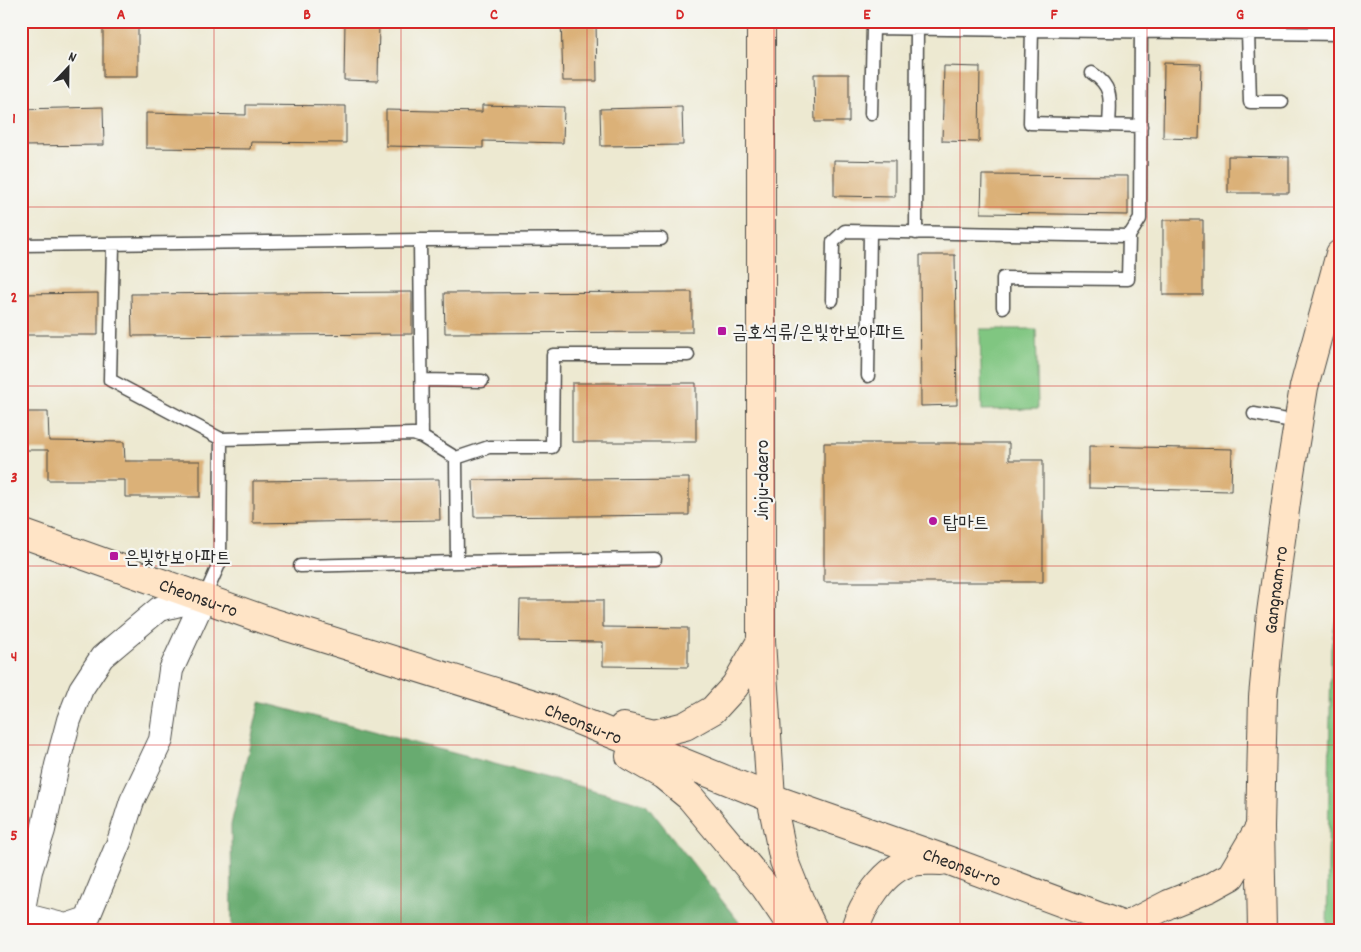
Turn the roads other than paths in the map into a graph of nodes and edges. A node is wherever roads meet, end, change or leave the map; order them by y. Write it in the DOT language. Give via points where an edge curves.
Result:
graph roads {
  1 [pos="761,21"];
  2 [pos="917,24"];
  3 [pos="1141,26"];
  4 [pos="1032,29"];
  5 [pos="1248,32"];
  6 [pos="1340,34"];
  7 [pos="1092,73"];
  8 [pos="1282,102"];
  9 [pos="871,114"];
  10 [pos="1109,125"];
  11 [pos="1141,126"];
  12 [pos="870,232"];
  13 [pos="916,233"];
  14 [pos="1129,236"];
  15 [pos="661,239"];
  16 [pos="420,240"];
  17 [pos="21,245"];
  18 [pos="113,245"];
  19 [pos="1340,254"];
  20 [pos="832,300"];
  21 [pos="1002,307"];
  22 [pos="688,355"];
  23 [pos="868,376"];
  24 [pos="422,380"];
  25 [pos="482,381"];
  26 [pos="1254,414"];
  27 [pos="1298,422"];
  28 [pos="422,437"];
  29 [pos="221,439"];
  30 [pos="456,458"];
  31 [pos="21,533"];
  32 [pos="655,560"];
  33 [pos="457,562"];
  34 [pos="300,566"];
  35 [pos="204,598"];
  36 [pos="761,641"];
  37 [pos="553,710"];
  38 [pos="771,798"];
  39 [pos="1260,827"];
  40 [pos="950,861"];
  41 [pos="67,928"];
  42 [pos="1132,929"];
  43 [pos="795,931"];
  44 [pos="814,931"];
  45 [pos="854,931"];
  46 [pos="1262,931"];
  1 -- 36 [label="street, Jinju-daero"];
  2 -- 4 [label="lane"];
  2 -- 9 [label="lane" via="873,28"];
  2 -- 13 [label="lane"];
  3 -- 4 [label="lane"];
  3 -- 5 [label="lane"];
  3 -- 11 [label="lane"];
  4 -- 10 [label="lane" via="1030,123"];
  5 -- 6 [label="lane"];
  5 -- 8 [label="lane" via="1250,102"];
  7 -- 10 [label="lane" via="1106,87 1110,97"];
  10 -- 11 [label="lane"];
  11 -- 14 [label="lane" via="1140,219"];
  12 -- 13 [label="lane"];
  12 -- 20 [label="lane" via="845,231 833,242"];
  12 -- 23 [label="lane"];
  13 -- 14 [label="lane"];
  14 -- 21 [label="lane" via="1128,279 1002,278"];
  15 -- 16 [label="lane"];
  16 -- 18 [label="lane"];
  16 -- 24 [label="lane"];
  17 -- 18 [label="lane"];
  18 -- 29 [label="lane" via="110,380"];
  19 -- 27 [label="street, Gangnam-ro" via="1304,387"];
  22 -- 30 [label="lane" via="552,354 552,447 489,447"];
  24 -- 25 [label="lane"];
  24 -- 28 [label="lane"];
  26 -- 27 [label="lane"];
  27 -- 39 [label="street, Gangnam-ro" via="1271,613 1265,678"];
  28 -- 29 [label="lane" via="413,434"];
  28 -- 30 [label="lane"];
  29 -- 35 [label="lane" via="220,562"];
  30 -- 33 [label="lane"];
  31 -- 35 [label="street, Cheonsu-ro"];
  32 -- 33 [label="lane"];
  33 -- 34 [label="lane"];
  35 -- 37 [label="street, Cheonsu-ro"];
  35 -- 41 [label="street" via="171,670 161,740 132,801 119,842 87,919"];
  35 -- 41 [label="street" via="159,609 102,657 81,689 57,765 22,915"];
  36 -- 37 [label="street" via="735,686 713,710 685,726 654,734"];
  36 -- 38 [label="street, Jinju-daero"];
  37 -- 38 [label="street, Cheonsu-ro"];
  37 -- 43 [label="street" via="663,775 690,797 766,888"];
  38 -- 40 [label="street, Cheonsu-ro"];
  38 -- 44 [label="street, Jinju-daero" via="784,861"];
  39 -- 42 [label="street" via="1231,876 1169,904"];
  39 -- 46 [label="street, Gangnam-ro"];
  40 -- 42 [label="street, Cheonsu-ro"];
  40 -- 45 [label="street" via="913,862 896,869 877,887 860,913"];
}
